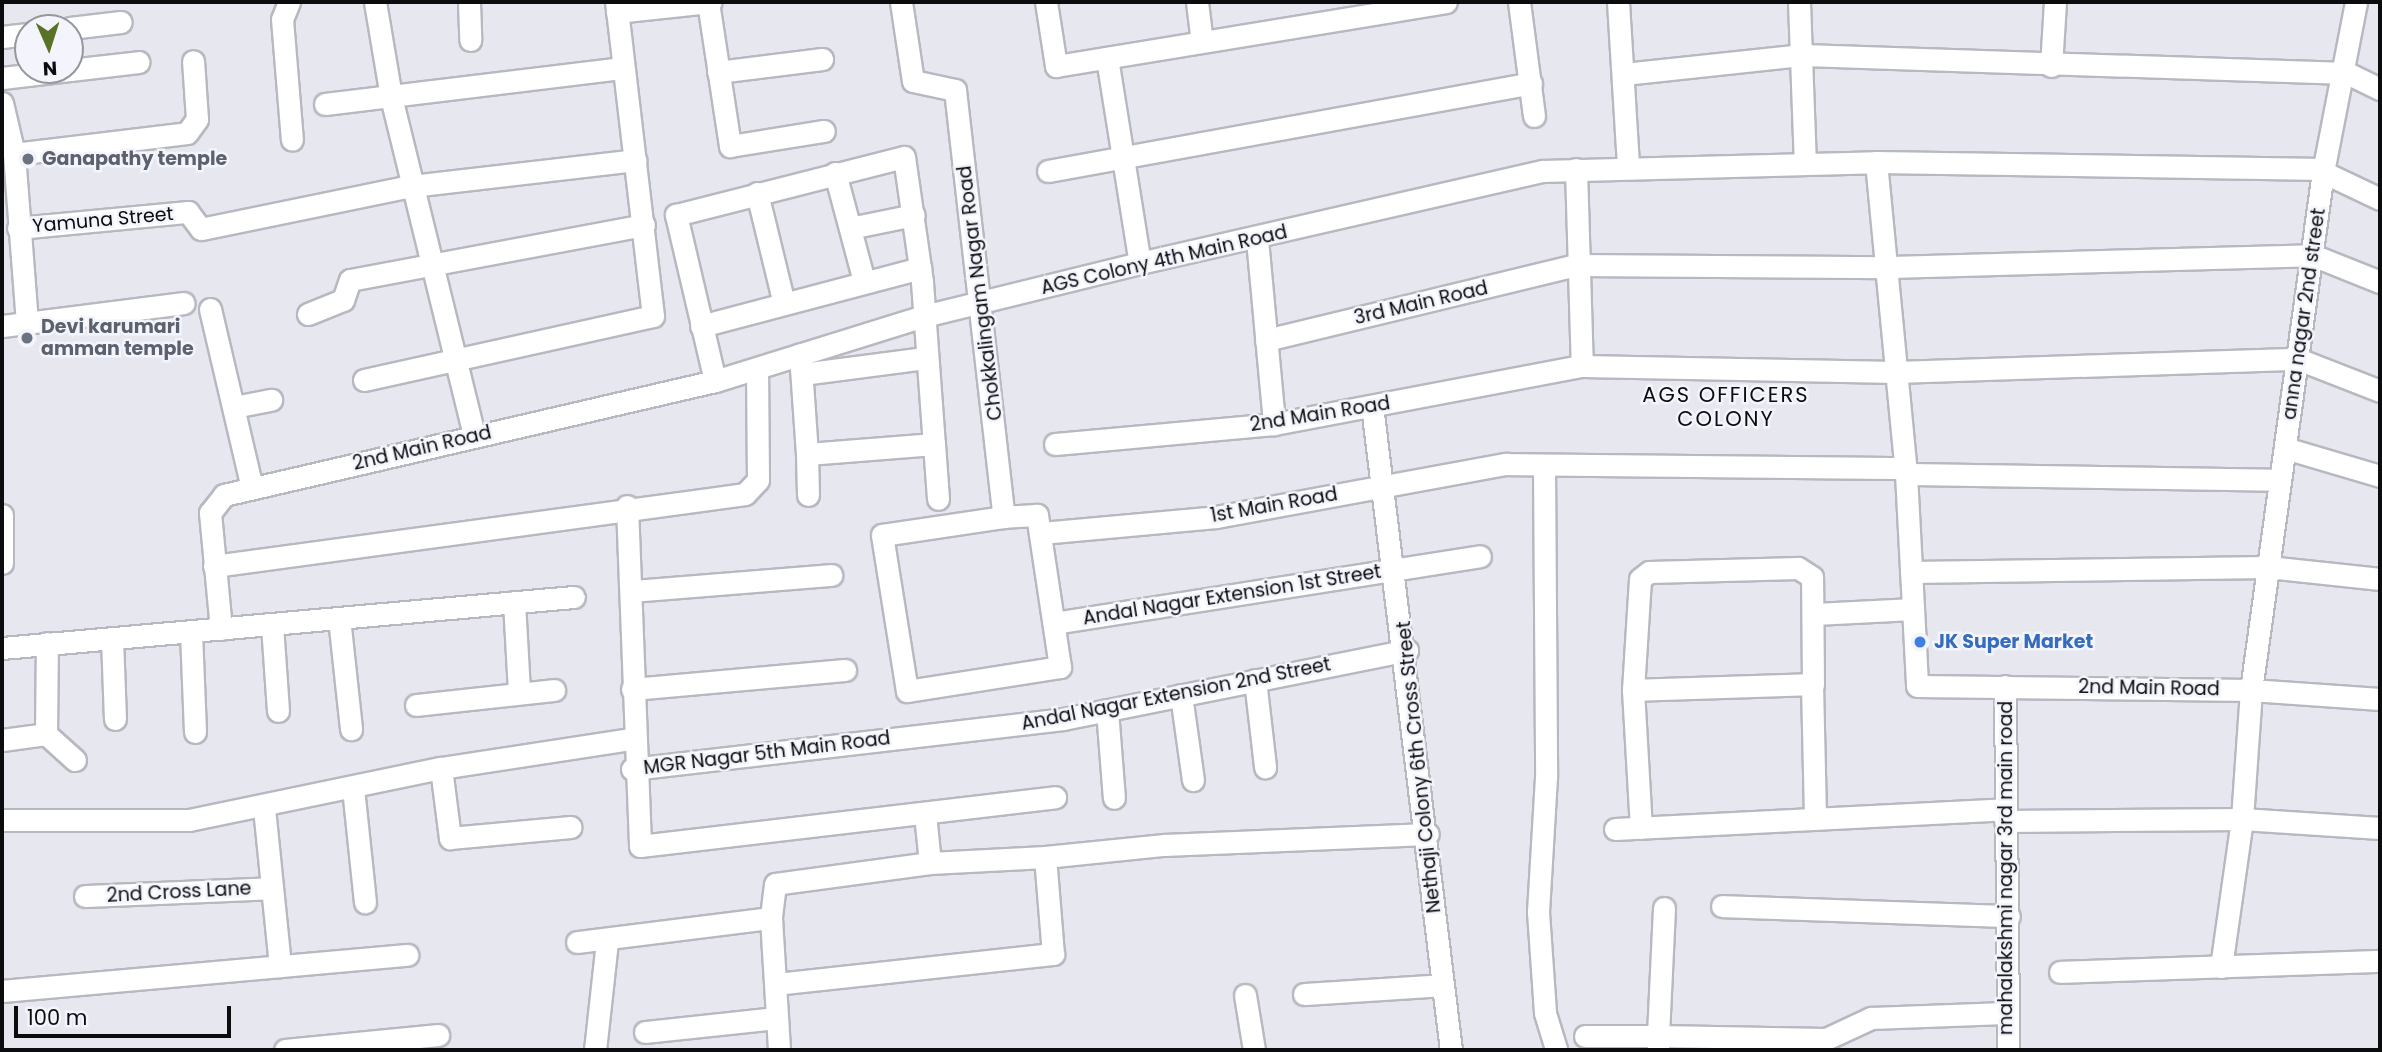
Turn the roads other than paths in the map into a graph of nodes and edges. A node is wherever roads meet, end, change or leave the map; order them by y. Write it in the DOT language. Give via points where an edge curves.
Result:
graph roads {
  1 [pos="289,2"];
  2 [pos="375,2"];
  3 [pos="469,2"];
  4 [pos="709,2"];
  5 [pos="901,2"];
  6 [pos="1046,2"];
  7 [pos="1197,2"];
  8 [pos="1446,2"];
  9 [pos="1520,2"];
  10 [pos="1618,2"];
  11 [pos="1799,2"];
  12 [pos="2055,2"];
  13 [pos="2356,2"];
  14 [pos="617,7"];
  15 [pos="121,22"];
  16 [pos="84,27"];
  17 [pos="470,40"];
  18 [pos="1202,41"];
  19 [pos="1803,55"];
  20 [pos="1107,58"];
  21 [pos="822,59"];
  22 [pos="193,61"];
  23 [pos="139,62"];
  24 [pos="2051,66"];
  25 [pos="84,68"];
  26 [pos="623,68"];
  27 [pos="718,72"];
  28 [pos="2347,73"];
  29 [pos="1624,74"];
  30 [pos="1531,83"];
  31 [pos="2380,89"];
  32 [pos="391,97"];
  33 [pos="2,103"];
  34 [pos="325,104"];
  35 [pos="1534,116"];
  36 [pos="5,131"];
  37 [pos="824,131"];
  38 [pos="292,139"];
  39 [pos="13,154"];
  40 [pos="1123,158"];
  41 [pos="635,160"];
  42 [pos="1876,162"];
  43 [pos="1805,163"];
  44 [pos="1628,165"];
  45 [pos="1576,169"];
  46 [pos="1048,171"];
  47 [pos="2324,171"];
  48 [pos="835,173"];
  49 [pos="411,186"];
  50 [pos="757,193"];
  51 [pos="2380,199"];
  52 [pos="914,215"];
  53 [pos="13,216"];
  54 [pos="644,225"];
  55 [pos="850,228"];
  56 [pos="1257,239"];
  57 [pos="2312,255"];
  58 [pos="1140,263"];
  59 [pos="433,265"];
  60 [pos="1576,265"];
  61 [pos="1890,267"];
  62 [pos="920,268"];
  63 [pos="864,281"];
  64 [pos="2380,282"];
  65 [pos="983,302"];
  66 [pos="184,303"];
  67 [pos="784,304"];
  68 [pos="210,309"];
  69 [pos="309,314"];
  70 [pos="924,316"];
  71 [pos="27,323"];
  72 [pos="2,326"];
  73 [pos="701,326"];
  74 [pos="1266,340"];
  75 [pos="456,355"];
  76 [pos="925,358"];
  77 [pos="2298,359"];
  78 [pos="801,364"];
  79 [pos="1582,366"];
  80 [pos="757,369"];
  81 [pos="1896,372"];
  82 [pos="364,380"];
  83 [pos="715,381"];
  84 [pos="2380,391"];
  85 [pos="271,400"];
  86 [pos="1372,406"];
  87 [pos="234,407"];
  88 [pos="1273,424"];
  89 [pos="474,436"];
  90 [pos="934,444"];
  91 [pos="1055,444"];
  92 [pos="2285,447"];
  93 [pos="807,454"];
  94 [pos="1544,465"];
  95 [pos="1906,471"];
  96 [pos="2380,476"];
  97 [pos="2280,480"];
  98 [pos="1382,485"];
  99 [pos="252,488"];
  100 [pos="808,495"];
  101 [pos="938,499"];
  102 [pos="627,506"];
  103 [pos="1003,508"];
  104 [pos="2,515"];
  105 [pos="1041,533"];
  106 [pos="1480,556"];
  107 [pos="2,563"];
  108 [pos="214,566"];
  109 [pos="2268,567"];
  110 [pos="1396,569"];
  111 [pos="1911,572"];
  112 [pos="831,575"];
  113 [pos="2380,579"];
  114 [pos="632,591"];
  115 [pos="574,597"];
  116 [pos="514,602"];
  117 [pos="1913,609"];
  118 [pos="1815,614"];
  119 [pos="339,618"];
  120 [pos="1061,622"];
  121 [pos="272,625"];
  122 [pos="221,629"];
  123 [pos="191,632"];
  124 [pos="112,638"];
  125 [pos="47,643"];
  126 [pos="2,648"];
  127 [pos="1407,650"];
  128 [pos="845,670"];
  129 [pos="1255,680"];
  130 [pos="1812,684"];
  131 [pos="2005,686"];
  132 [pos="632,689"];
  133 [pos="554,690"];
  134 [pos="1633,690"];
  135 [pos="2251,690"];
  136 [pos="519,692"];
  137 [pos="1181,695"];
  138 [pos="2380,699"];
  139 [pos="416,705"];
  140 [pos="1107,710"];
  141 [pos="278,711"];
  142 [pos="115,719"];
  143 [pos="351,729"];
  144 [pos="195,732"];
  145 [pos="46,734"];
  146 [pos="902,737"];
  147 [pos="631,739"];
  148 [pos="2,740"];
  149 [pos="75,760"];
  150 [pos="1265,767"];
  151 [pos="441,768"];
  152 [pos="632,769"];
  153 [pos="1193,780"];
  154 [pos="353,788"];
  155 [pos="1055,797"];
  156 [pos="1114,798"];
  157 [pos="264,807"];
  158 [pos="925,814"];
  159 [pos="2005,815"];
  160 [pos="1815,819"];
  161 [pos="2242,819"];
  162 [pos="2,820"];
  163 [pos="570,827"];
  164 [pos="1641,828"];
  165 [pos="2380,828"];
  166 [pos="1615,829"];
  167 [pos="1428,834"];
  168 [pos="1045,857"];
  169 [pos="930,863"];
  170 [pos="272,888"];
  171 [pos="85,896"];
  172 [pos="365,902"];
  173 [pos="1722,906"];
  174 [pos="1664,908"];
  175 [pos="2009,916"];
  176 [pos="772,918"];
  177 [pos="577,942"];
  178 [pos="607,942"];
  179 [pos="407,955"];
  180 [pos="2380,961"];
  181 [pos="280,966"];
  182 [pos="2221,967"];
  183 [pos="2060,972"];
  184 [pos="776,984"];
  185 [pos="1442,985"];
  186 [pos="2,990"];
  187 [pos="1304,994"];
  188 [pos="1245,995"];
  189 [pos="2004,1013"];
  190 [pos="775,1018"];
  191 [pos="645,1032"];
  192 [pos="438,1035"];
  193 [pos="1585,1036"];
  194 [pos="1658,1043"];
  195 [pos="285,1050"];
  196 [pos="595,1050"];
  197 [pos="779,1050"];
  198 [pos="1254,1050"];
  199 [pos="1451,1050"];
  200 [pos="1556,1050"];
  201 [pos="2008,1050"];
  1 -- 38 [label="street" via="282,19"];
  2 -- 32 [label="street"];
  3 -- 17 [label="street"];
  4 -- 14 [label="street"];
  4 -- 27 [label="street"];
  5 -- 65 [label="street, Chokkalingam Nagar Road" via="913,82 923,88 953,87"];
  6 -- 20 [label="street" via="1056,66"];
  7 -- 18 [label="street"];
  8 -- 18 [label="street"];
  9 -- 30 [label="street"];
  10 -- 29 [label="street"];
  11 -- 19 [label="street"];
  12 -- 24 [label="street"];
  13 -- 28 [label="street, anna nagar 2nd street"];
  14 -- 26 [label="street"];
  15 -- 16 [label="street"];
  18 -- 20 [label="street"];
  19 -- 24 [label="street"];
  19 -- 29 [label="street"];
  19 -- 43 [label="street"];
  20 -- 40 [label="street"];
  21 -- 27 [label="street"];
  22 -- 39 [label="street" via="197,119 187,132"];
  23 -- 25 [label="street"];
  24 -- 28 [label="street"];
  26 -- 32 [label="street"];
  26 -- 41 [label="street"];
  27 -- 37 [label="street" via="730,146"];
  28 -- 31 [label="street"];
  28 -- 47 [label="street, anna nagar 2nd street"];
  29 -- 44 [label="street"];
  30 -- 35 [label="street"];
  30 -- 40 [label="street"];
  32 -- 34 [label="street"];
  32 -- 49 [label="street"];
  33 -- 36 [label="street"];
  36 -- 39 [label="street"];
  39 -- 53 [label="street"];
  40 -- 46 [label="street"];
  40 -- 58 [label="street"];
  41 -- 49 [label="street"];
  41 -- 54 [label="street"];
  42 -- 43 [label="street, AGS Colony 4th Main Road"];
  42 -- 47 [label="street, AGS Colony 4th Main Road"];
  42 -- 61 [label="street"];
  43 -- 44 [label="street, AGS Colony 4th Main Road"];
  44 -- 45 [label="street, AGS Colony 4th Main Road"];
  45 -- 56 [label="street, AGS Colony 4th Main Road"];
  45 -- 60 [label="street"];
  47 -- 51 [label="street"];
  47 -- 57 [label="street, anna nagar 2nd street"];
  48 -- 50 [label="street"];
  48 -- 52 [label="street" via="904,157"];
  48 -- 55 [label="street"];
  49 -- 53 [label="street, Yamuna Street" via="201,229 188,212"];
  49 -- 59 [label="street"];
  50 -- 67 [label="street"];
  50 -- 73 [label="street" via="676,215"];
  52 -- 55 [label="street"];
  52 -- 62 [label="street"];
  53 -- 71 [label="street"];
  54 -- 59 [label="street"];
  54 -- 75 [label="street" via="653,316"];
  55 -- 63 [label="street"];
  56 -- 58 [label="street, AGS Colony 4th Main Road"];
  56 -- 74 [label="street"];
  57 -- 61 [label="street, 3rd Main Road"];
  57 -- 64 [label="street"];
  57 -- 77 [label="street, anna nagar 2nd street"];
  58 -- 65 [label="street, AGS Colony 4th Main Road"];
  59 -- 69 [label="street" via="350,280 343,300"];
  59 -- 75 [label="street"];
  60 -- 61 [label="street, 3rd Main Road"];
  60 -- 74 [label="street, 3rd Main Road"];
  60 -- 79 [label="street"];
  61 -- 81 [label="street"];
  62 -- 63 [label="street"];
  62 -- 70 [label="street"];
  63 -- 67 [label="street"];
  65 -- 70 [label="street, AGS Colony 4th Main Road"];
  65 -- 103 [label="street, Chokkalingam Nagar Road"];
  66 -- 71 [label="street"];
  67 -- 73 [label="street"];
  68 -- 87 [label="street"];
  70 -- 76 [label="street"];
  70 -- 78 [label="street, AGS Colony 4th Main Road"];
  71 -- 72 [label="street"];
  73 -- 83 [label="street"];
  74 -- 88 [label="street"];
  75 -- 82 [label="street"];
  75 -- 89 [label="street"];
  76 -- 78 [label="street"];
  76 -- 90 [label="street"];
  77 -- 81 [label="street, 2nd Main Road"];
  77 -- 84 [label="street"];
  77 -- 92 [label="street, anna nagar 2nd street"];
  78 -- 80 [label="street, AGS Colony 4th Main Road"];
  78 -- 93 [label="street"];
  79 -- 81 [label="street, 2nd Main Road"];
  79 -- 86 [label="street, 2nd Main Road"];
  80 -- 83 [label="street, 2nd Main Road"];
  80 -- 102 [label="street" via="755,488 745,494"];
  81 -- 95 [label="street"];
  83 -- 89 [label="street, 2nd Main Road"];
  85 -- 87 [label="street"];
  86 -- 88 [label="street, 2nd Main Road"];
  86 -- 98 [label="street, Nethaji Colony 6th Cross Street"];
  87 -- 99 [label="street"];
  88 -- 91 [label="street, 2nd Main Road"];
  89 -- 99 [label="street, 2nd Main Road"];
  90 -- 93 [label="street"];
  90 -- 101 [label="street"];
  92 -- 96 [label="street"];
  92 -- 97 [label="street, anna nagar 2nd street"];
  93 -- 100 [label="street"];
  94 -- 95 [label="street, 1st Main Road"];
  94 -- 98 [label="street, 1st Main Road" via="1506,464"];
  94 -- 200 [label="street" via="1546,777 1538,912 1545,1013"];
  95 -- 97 [label="street, 1st Main Road"];
  95 -- 111 [label="street"];
  97 -- 109 [label="street, anna nagar 2nd street"];
  98 -- 105 [label="street, 1st Main Road" via="1216,517"];
  98 -- 110 [label="street, Nethaji Colony 6th Cross Street"];
  99 -- 108 [label="street, 2nd Main Road" via="212,505"];
  102 -- 108 [label="street"];
  102 -- 114 [label="street"];
  103 -- 105 [label="street" via="1037,515"];
  103 -- 120 [label="street" via="882,535 904,688 1053,671 1060,663"];
  104 -- 107 [label="street"];
  105 -- 120 [label="street"];
  106 -- 110 [label="street, Andal Nagar Extension 1st Street"];
  108 -- 122 [label="street, 2nd Main Road"];
  109 -- 111 [label="street"];
  109 -- 113 [label="street"];
  109 -- 135 [label="street, anna nagar 2nd street"];
  110 -- 120 [label="street, Andal Nagar Extension 1st Street"];
  110 -- 127 [label="street, Nethaji Colony 6th Cross Street"];
  111 -- 117 [label="street"];
  112 -- 114 [label="street"];
  114 -- 132 [label="street"];
  115 -- 116 [label="street"];
  116 -- 119 [label="street"];
  116 -- 136 [label="street"];
  117 -- 118 [label="street"];
  117 -- 131 [label="street, 2nd Main Road" via="1917,686"];
  118 -- 130 [label="street"];
  118 -- 134 [label="street" via="1812,577 1798,568 1649,572 1635,589"];
  119 -- 121 [label="street"];
  119 -- 143 [label="street"];
  121 -- 122 [label="street"];
  121 -- 141 [label="street"];
  122 -- 123 [label="street"];
  123 -- 124 [label="street"];
  123 -- 144 [label="street"];
  124 -- 125 [label="street"];
  124 -- 142 [label="street"];
  125 -- 126 [label="street"];
  125 -- 145 [label="street"];
  127 -- 129 [label="street, Andal Nagar Extension 2nd Street"];
  127 -- 167 [label="street, Nethaji Colony 6th Cross Street"];
  128 -- 132 [label="street"];
  129 -- 137 [label="street, Andal Nagar Extension 2nd Street"];
  129 -- 150 [label="street"];
  130 -- 134 [label="street"];
  130 -- 160 [label="street"];
  131 -- 135 [label="street, 2nd Main Road"];
  131 -- 159 [label="street, mahalakshmi nagar 3rd main road"];
  132 -- 147 [label="street"];
  133 -- 136 [label="street"];
  134 -- 164 [label="street"];
  135 -- 138 [label="street, 2nd Main Road"];
  135 -- 161 [label="street, anna nagar 2nd street"];
  136 -- 139 [label="street"];
  137 -- 140 [label="street, Andal Nagar Extension 2nd Street"];
  137 -- 153 [label="street"];
  140 -- 146 [label="street, Andal Nagar Extension 2nd Street"];
  140 -- 156 [label="street"];
  145 -- 148 [label="street"];
  145 -- 149 [label="street"];
  146 -- 152 [label="street, MGR Nagar 5th Main Road"];
  147 -- 151 [label="street"];
  147 -- 152 [label="street"];
  151 -- 154 [label="street"];
  151 -- 163 [label="street" via="450,838"];
  152 -- 158 [label="street" via="642,847"];
  154 -- 157 [label="street"];
  154 -- 172 [label="street"];
  155 -- 158 [label="street"];
  157 -- 162 [label="street" via="189,820"];
  157 -- 170 [label="street"];
  158 -- 169 [label="street"];
  159 -- 160 [label="street"];
  159 -- 161 [label="street"];
  159 -- 175 [label="street, mahalakshmi nagar 3rd main road"];
  160 -- 164 [label="street"];
  161 -- 165 [label="street"];
  161 -- 182 [label="street, anna nagar 2nd street"];
  164 -- 166 [label="street"];
  167 -- 168 [label="street" via="1164,845"];
  167 -- 185 [label="street, Nethaji Colony 6th Cross Street"];
  168 -- 169 [label="street"];
  168 -- 184 [label="street" via="1053,954"];
  169 -- 176 [label="street" via="779,882 771,891"];
  170 -- 171 [label="street, 2nd Cross Lane"];
  170 -- 181 [label="street"];
  173 -- 175 [label="street"];
  174 -- 194 [label="street"];
  175 -- 189 [label="street, mahalakshmi nagar 3rd main road"];
  176 -- 178 [label="street"];
  176 -- 184 [label="street"];
  177 -- 178 [label="street"];
  178 -- 196 [label="street"];
  179 -- 181 [label="street"];
  180 -- 182 [label="street"];
  181 -- 186 [label="street"];
  182 -- 183 [label="street"];
  184 -- 190 [label="street"];
  185 -- 187 [label="street"];
  185 -- 199 [label="street, Nethaji Colony 6th Cross Street"];
  188 -- 198 [label="street"];
  189 -- 194 [label="street" via="1871,1018 1826,1039"];
  189 -- 201 [label="street, mahalakshmi nagar 3rd main road"];
  190 -- 191 [label="street"];
  190 -- 197 [label="street"];
  192 -- 195 [label="street"];
  193 -- 194 [label="street"];
}
